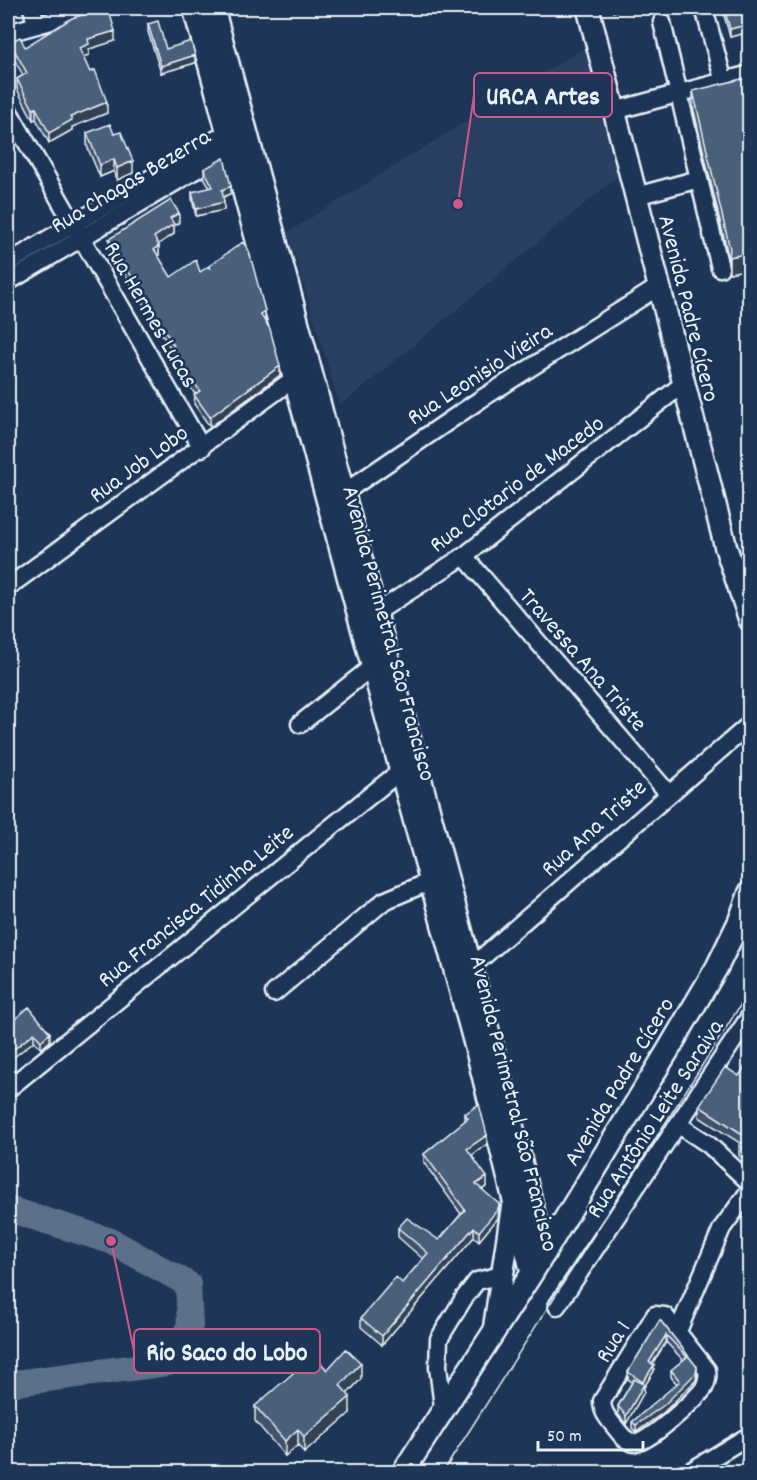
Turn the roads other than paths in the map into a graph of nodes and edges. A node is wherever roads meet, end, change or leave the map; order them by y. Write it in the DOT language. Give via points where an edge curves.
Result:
graph roads {
  1 [pos="32,8"];
  2 [pos="98,8"];
  3 [pos="194,8"];
  4 [pos="213,8"];
  5 [pos="588,8"];
  6 [pos="705,12"];
  7 [pos="662,22"];
  8 [pos="36,25"];
  9 [pos="8,33"];
  10 [pos="750,74"];
  11 [pos="724,82"];
  12 [pos="680,94"];
  13 [pos="8,111"];
  14 [pos="614,111"];
  15 [pos="237,136"];
  16 [pos="699,179"];
  17 [pos="636,196"];
  18 [pos="77,230"];
  19 [pos="8,263"];
  20 [pos="720,268"];
  21 [pos="8,282"];
  22 [pos="658,286"];
  23 [pos="296,377"];
  24 [pos="683,384"];
  25 [pos="202,448"];
  26 [pos="336,498"];
  27 [pos="464,556"];
  28 [pos="8,586"];
  29 [pos="374,614"];
  30 [pos="750,620"];
  31 [pos="373,666"];
  32 [pos="300,724"];
  33 [pos="750,724"];
  34 [pos="408,765"];
  35 [pos="668,793"];
  36 [pos="431,881"];
  37 [pos="750,892"];
  38 [pos="470,968"];
  39 [pos="274,993"];
  40 [pos="750,1016"];
  41 [pos="485,1052"];
  42 [pos="8,1089"];
  43 [pos="679,1125"];
  44 [pos="750,1183"];
  45 [pos="750,1190"];
  46 [pos="514,1199"];
  47 [pos="544,1254"];
  48 [pos="532,1274"];
  49 [pos="502,1275"];
  50 [pos="558,1306"];
  51 [pos="678,1330"];
  52 [pos="494,1331"];
  53 [pos="443,1407"];
  54 [pos="750,1435"];
  55 [pos="403,1473"];
  56 [pos="688,1473"];
  1 -- 8 [label="street"];
  2 -- 8 [label="street"];
  3 -- 15 [label="main road, Avenida Perimetral São Francisco"];
  4 -- 15 [label="main road, Avenida Perimetral São Francisco"];
  5 -- 14 [label="main road, Avenida Padre Cícero"];
  6 -- 11 [label="street"];
  7 -- 12 [label="street"];
  8 -- 9 [label="street"];
  10 -- 11 [label="street"];
  11 -- 12 [label="street"];
  12 -- 14 [label="street"];
  12 -- 16 [label="street"];
  13 -- 18 [label="street, Rua Hermes Lucas"];
  14 -- 17 [label="main road, Avenida Padre Cícero"];
  15 -- 18 [label="street, Rua Chagas Bezerra"];
  15 -- 23 [label="main road, Avenida Perimetral São Francisco"];
  15 -- 26 [label="main road, Avenida Perimetral São Francisco"];
  16 -- 17 [label="street"];
  16 -- 20 [label="street"];
  17 -- 22 [label="main road, Avenida Padre Cícero"];
  18 -- 19 [label="street, Rua Chagas Bezerra"];
  18 -- 21 [label="street, Rua Chagas Bezerra"];
  18 -- 25 [label="street, Rua Hermes Lucas"];
  22 -- 24 [label="main road, Avenida Padre Cícero"];
  22 -- 26 [label="street, Rua Leonisio Vieira"];
  23 -- 25 [label="street, Rua Job Lobo"];
  23 -- 26 [label="main road, Avenida Perimetral São Francisco"];
  24 -- 27 [label="street, Rua Clotario de Macedo"];
  24 -- 30 [label="main road, Avenida Padre Cícero" via="726,548"];
  25 -- 28 [label="street, Rua Job Lobo"];
  26 -- 29 [label="main road, Avenida Perimetral São Francisco"];
  26 -- 31 [label="main road, Avenida Perimetral São Francisco"];
  27 -- 29 [label="street, Rua Clotario de Macedo"];
  27 -- 35 [label="street, Travessa Ana Triste"];
  29 -- 34 [label="main road, Avenida Perimetral São Francisco"];
  31 -- 32 [label="street"];
  31 -- 34 [label="main road, Avenida Perimetral São Francisco"];
  33 -- 35 [label="street, Rua Ana Triste"];
  34 -- 36 [label="main road, Avenida Perimetral São Francisco"];
  34 -- 38 [label="main road, Avenida Perimetral São Francisco"];
  34 -- 42 [label="street, Rua Francisca Tidinha Leite"];
  35 -- 38 [label="street, Rua Ana Triste"];
  36 -- 39 [label="street" via="384,901"];
  36 -- 41 [label="main road, Avenida Perimetral São Francisco"];
  37 -- 47 [label="main road, Avenida Padre Cícero" via="717,966"];
  38 -- 41 [label="main road, Avenida Perimetral São Francisco"];
  40 -- 43 [label="street, Rua Antônio Leite Saraiva"];
  41 -- 46 [label="main road, Avenida Perimetral São Francisco"];
  41 -- 47 [label="main road, Avenida Perimetral São Francisco"];
  43 -- 44 [label="street" via="708,1144"];
  43 -- 50 [label="street, Rua Antônio Leite Saraiva"];
  45 -- 51 [label="street" via="722,1228"];
  46 -- 48 [label="main road, Avenida Perimetral São Francisco"];
  46 -- 49 [label="main road"];
  47 -- 48 [label="main road, Avenida Padre Cícero"];
  48 -- 52 [label="main road, Avenida Padre Cícero"];
  49 -- 52 [label="main road"];
  49 -- 53 [label="street" via="477,1281 439,1339"];
  51 -- 51 [label="street, Rua 1" via="707,1370 703,1389 646,1441 626,1440 608,1418 602,1401 655,1316 665,1316"];
  52 -- 53 [label="main road, Avenida Padre Cícero"];
  53 -- 55 [label="main road, Avenida Padre Cícero"];
  54 -- 56 [label="street"];
}
